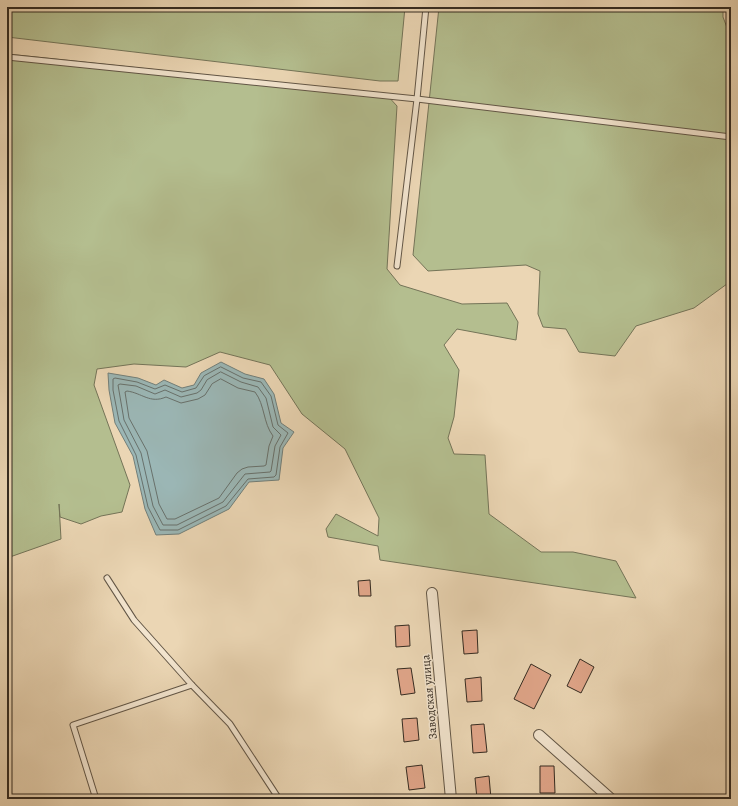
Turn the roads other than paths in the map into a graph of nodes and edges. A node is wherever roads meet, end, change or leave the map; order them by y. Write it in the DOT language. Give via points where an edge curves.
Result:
graph roads {
  1 [pos="426,7"];
  2 [pos="7,57"];
  3 [pos="417,99"];
  4 [pos="731,137"];
  5 [pos="397,266"];
  6 [pos="107,578"];
  7 [pos="432,593"];
  8 [pos="192,685"];
  9 [pos="539,735"];
  10 [pos="96,799"];
  11 [pos="280,799"];
  12 [pos="451,799"];
  13 [pos="611,799"];
  1 -- 3 [label="lane"];
  2 -- 3 [label="lane"];
  3 -- 4 [label="lane"];
  3 -- 5 [label="lane"];
  6 -- 8 [label="lane" via="134,620"];
  7 -- 12 [label="street, Заводская улица"];
  8 -- 10 [label="lane" via="73,725"];
  8 -- 11 [label="lane" via="230,724"];
  9 -- 13 [label="street"];
}
